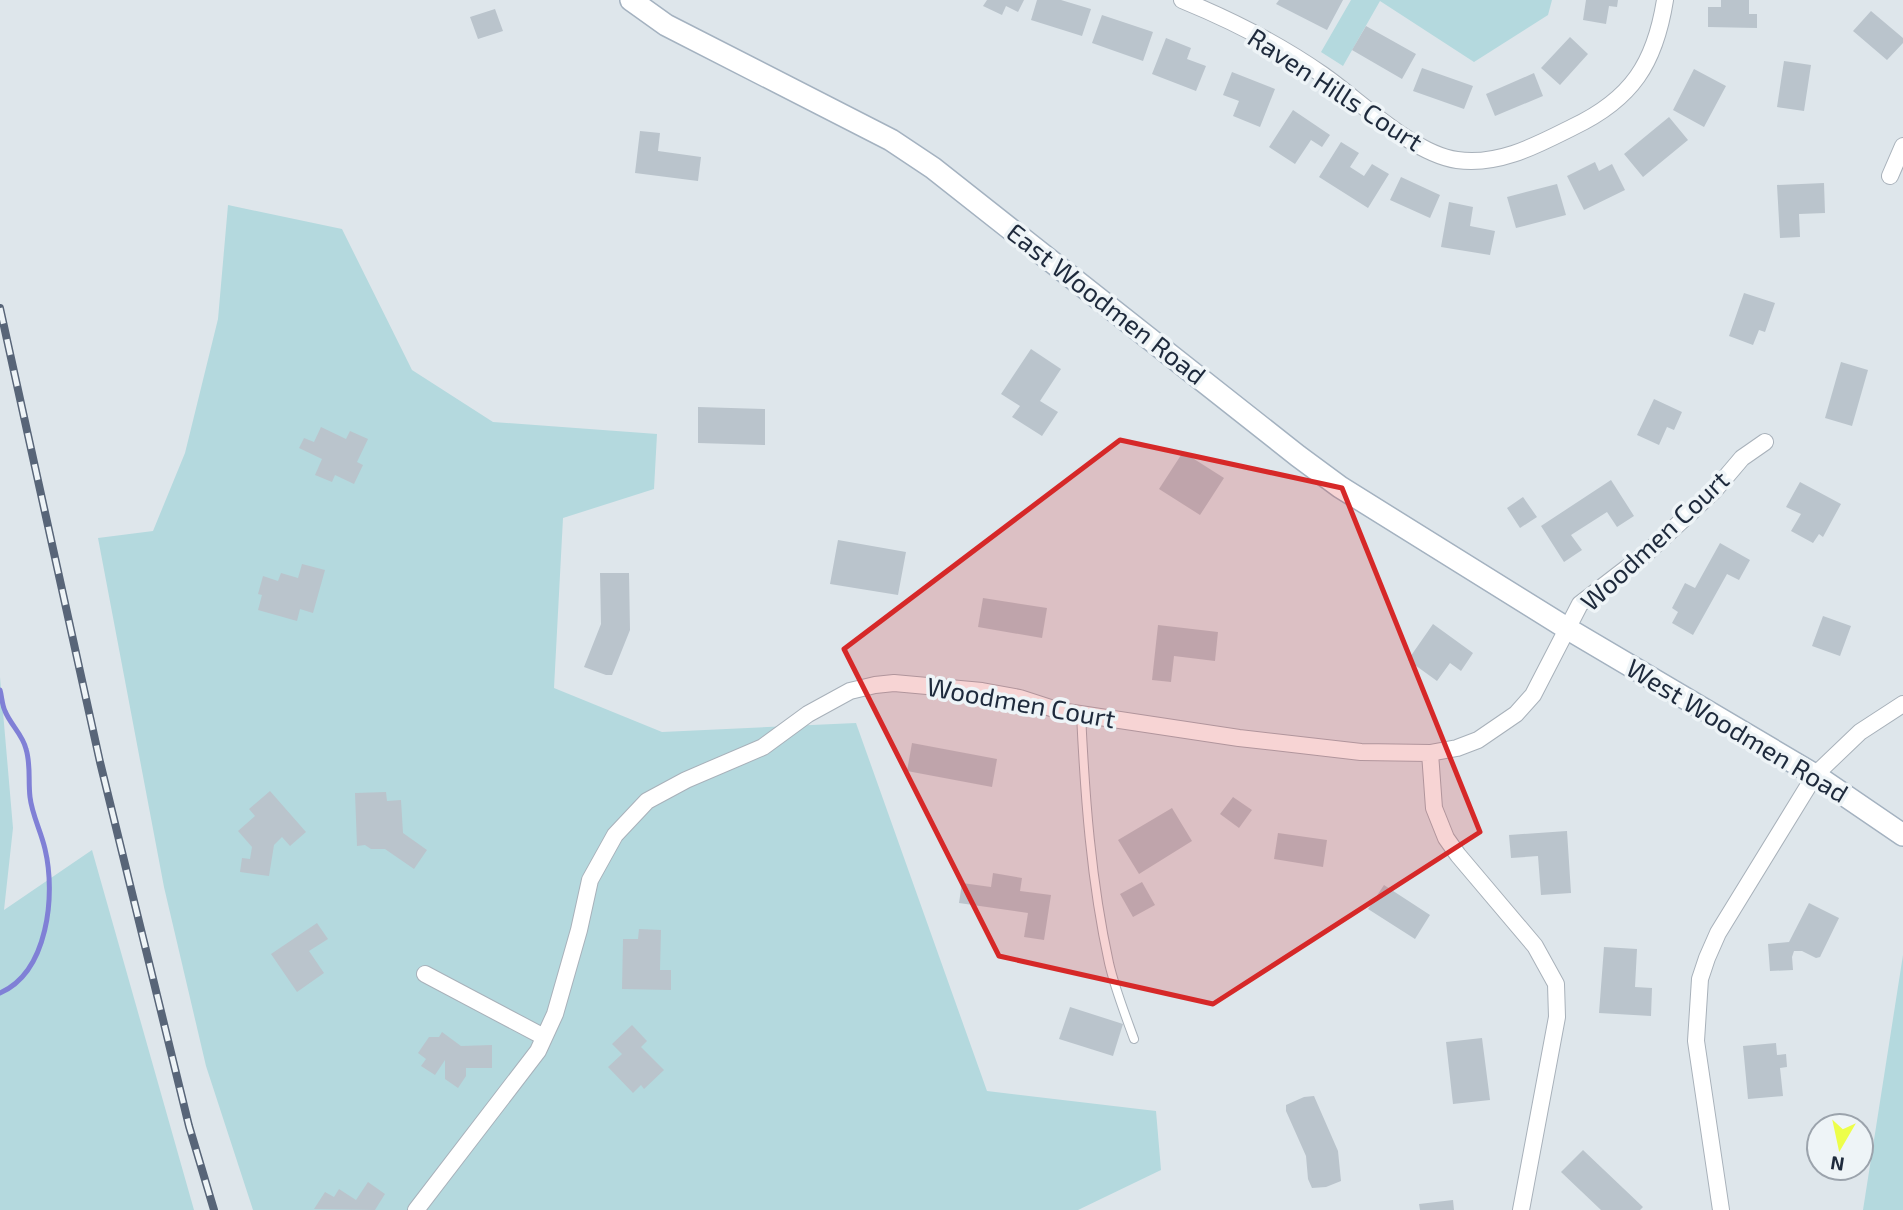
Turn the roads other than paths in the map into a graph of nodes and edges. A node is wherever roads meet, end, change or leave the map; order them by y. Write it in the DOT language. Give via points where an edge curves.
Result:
graph roads {
  1 [pos="631,0"];
  2 [pos="1182,0"];
  3 [pos="1665,0"];
  4 [pos="1903,146"];
  5 [pos="1890,176"];
  6 [pos="1765,442"];
  7 [pos="1568,629"];
  8 [pos="1903,704"];
  9 [pos="1080,714"];
  10 [pos="1430,753"];
  11 [pos="1815,775"];
  12 [pos="1903,835"];
  13 [pos="425,974"];
  14 [pos="544,1037"];
  15 [pos="1134,1039"];
  16 [pos="416,1210"];
  17 [pos="1521,1210"];
  18 [pos="1721,1210"];
  1 -- 7 [label="main road, East Woodmen Road" via="666,25 891,140 933,168 1339,487"];
  2 -- 3 [label="street, Raven Hills Court" via="1287,53 1412,142 1436,155 1479,162 1528,149 1596,116 1618,100 1650,58"];
  4 -- 5 [label="street"];
  6 -- 7 [label="street, Woodmen Court" via="1742,458 1714,491 1649,551 1580,604"];
  7 -- 10 [label="street, Woodmen Court" via="1533,695 1516,714 1478,740"];
  7 -- 11 [label="main road, West Woodmen Road"];
  8 -- 11 [label="street" via="1860,732"];
  9 -- 10 [label="street, Woodmen Court" via="1362,752"];
  9 -- 14 [label="street, Woodmen Court" via="982,691 894,683 861,687 808,714 763,747 647,801 615,835 590,880 555,1014"];
  9 -- 15 [label="lane" via="1088,825 1103,928 1116,989"];
  10 -- 17 [label="street" via="1434,808 1446,838 1535,946 1556,984 1557,1017"];
  11 -- 12 [label="main road, West Woodmen Road"];
  11 -- 18 [label="street" via="1718,933 1700,979 1696,1041"];
  13 -- 14 [label="street"];
  14 -- 16 [label="street, Woodmen Court" via="538,1051"];
}
